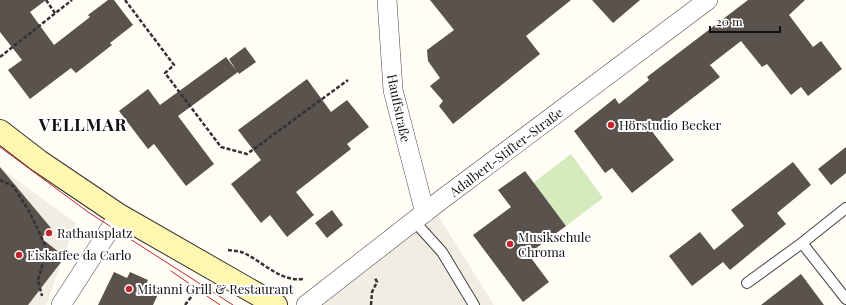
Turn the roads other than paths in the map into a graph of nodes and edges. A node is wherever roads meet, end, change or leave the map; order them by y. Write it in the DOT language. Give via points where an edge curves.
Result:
graph roads {
  1 [pos="387,0"];
  2 [pos="708,0"];
  3 [pos="0,131"];
  4 [pos="846,208"];
  5 [pos="119,215"];
  6 [pos="419,217"];
  7 [pos="802,243"];
  8 [pos="747,283"];
  9 [pos="846,299"];
  10 [pos="61,305"];
  11 [pos="276,305"];
  12 [pos="306,305"];
  13 [pos="474,305"];
  1 -- 6 [label="street, Hauffstraße" via="393,90"];
  2 -- 6 [label="street, Adalbert-Stifter-Straße"];
  3 -- 5 [label="street" via="39,161"];
  4 -- 7 [label="lane"];
  5 -- 10 [label="street"];
  5 -- 11 [label="street"];
  6 -- 12 [label="street, Adalbert-Stifter-Straße"];
  6 -- 13 [label="lane"];
  7 -- 8 [label="lane"];
  7 -- 9 [label="lane"];
}
